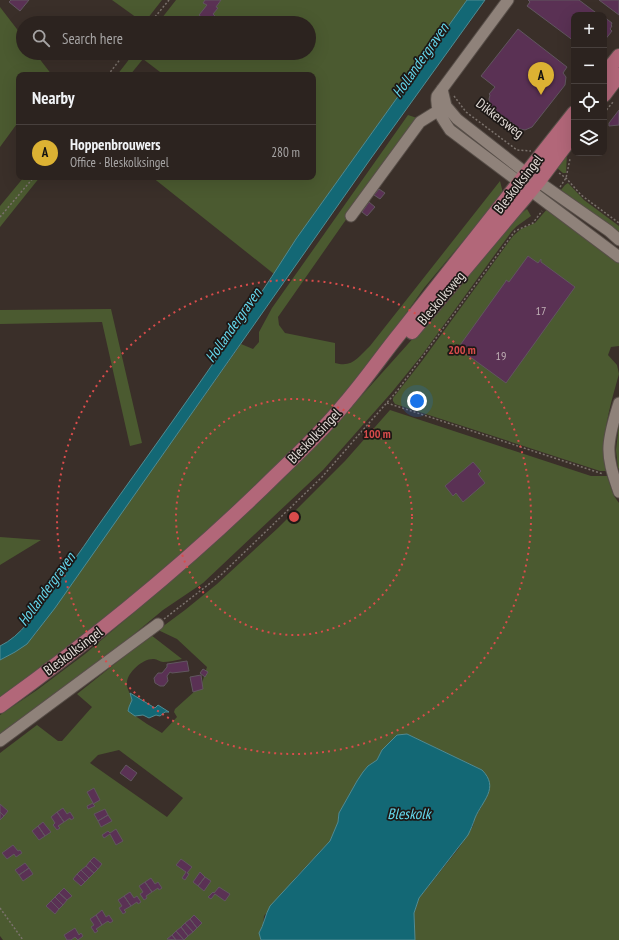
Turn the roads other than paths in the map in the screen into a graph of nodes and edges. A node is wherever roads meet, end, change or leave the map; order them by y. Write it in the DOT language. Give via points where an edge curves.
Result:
graph roads {
  1 [pos="508,0"];
  2 [pos="619,56"];
  3 [pos="607,71"];
  4 [pos="619,75"];
  5 [pos="610,97"];
  6 [pos="442,108"];
  7 [pos="571,118"];
  8 [pos="571,137"];
  9 [pos="544,162"];
  10 [pos="528,182"];
  11 [pos="351,216"];
  12 [pos="619,240"];
  13 [pos="619,257"];
  14 [pos="619,403"];
  15 [pos="619,492"];
  16 [pos="158,624"];
  17 [pos="0,706"];
  18 [pos="0,741"];
  1 -- 6 [label="street" via="437,96 436,100"];
  2 -- 3 [label="main road"];
  4 -- 5 [label="main road"];
  6 -- 10 [label="street" via="450,130"];
  6 -- 11 [label="street" via="420,122"];
  7 -- 9 [label="main road, Bleskolksingel"];
  8 -- 9 [label="main road, Bleskolksingel"];
  9 -- 10 [label="main road, Bleskolksingel"];
  10 -- 12 [label="street" via="555,194"];
  10 -- 13 [label="street" via="548,204"];
  10 -- 17 [label="main road, Bleskolksingel" via="384,352 348,401 254,497 181,564 88,640"];
  14 -- 15 [label="street" via="609,444"];
  16 -- 18 [label="street"];
}
